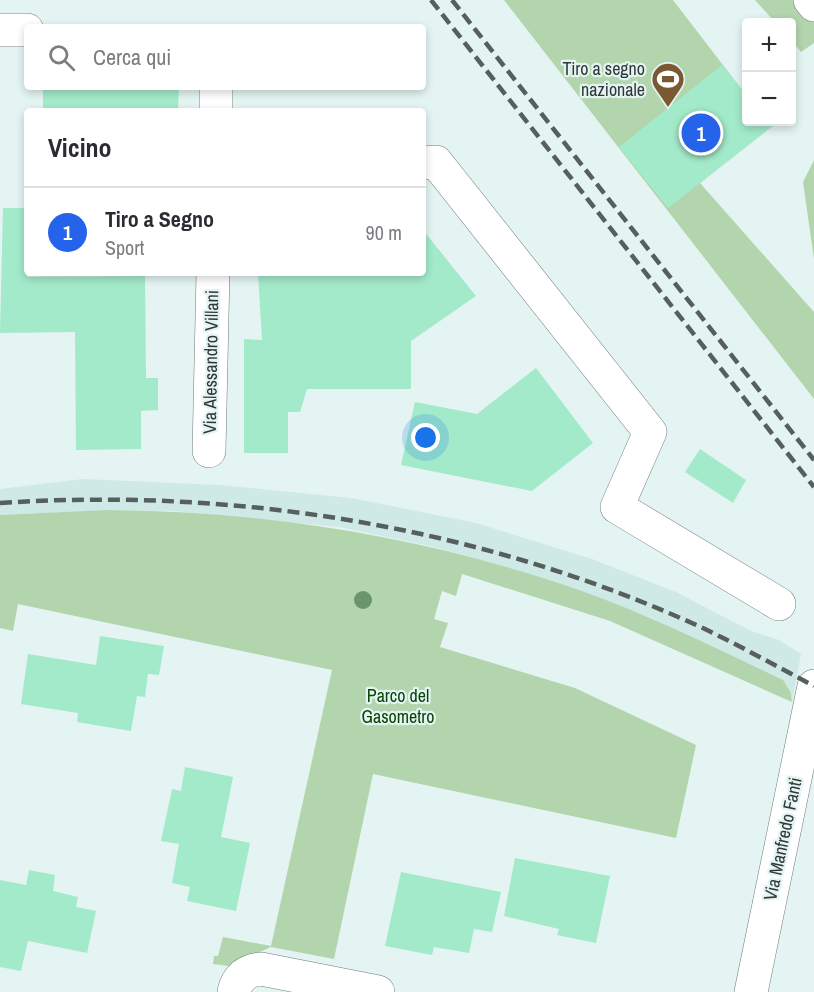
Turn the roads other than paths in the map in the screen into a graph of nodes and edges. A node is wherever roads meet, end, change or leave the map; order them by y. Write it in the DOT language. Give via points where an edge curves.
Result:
graph roads {
  1 [pos="810,0"];
  2 [pos="814,5"];
  3 [pos="0,30"];
  4 [pos="24,30"];
  5 [pos="216,90"];
  6 [pos="216,108"];
  7 [pos="426,163"];
  8 [pos="213,276"];
  9 [pos="209,451"];
  10 [pos="779,604"];
  11 [pos="814,686"];
  12 [pos="234,992"];
  13 [pos="378,992"];
  14 [pos="751,992"];
  1 -- 2 [label="street"];
  3 -- 4 [label="street"];
  5 -- 6 [label="street"];
  7 -- 10 [label="street" via="436,162 650,432 617,507"];
  8 -- 9 [label="street, Via Alessandro Villani"];
  11 -- 14 [label="street, Via Manfredo Fanti"];
  12 -- 13 [label="street" via="244,974 261,969"];
}
